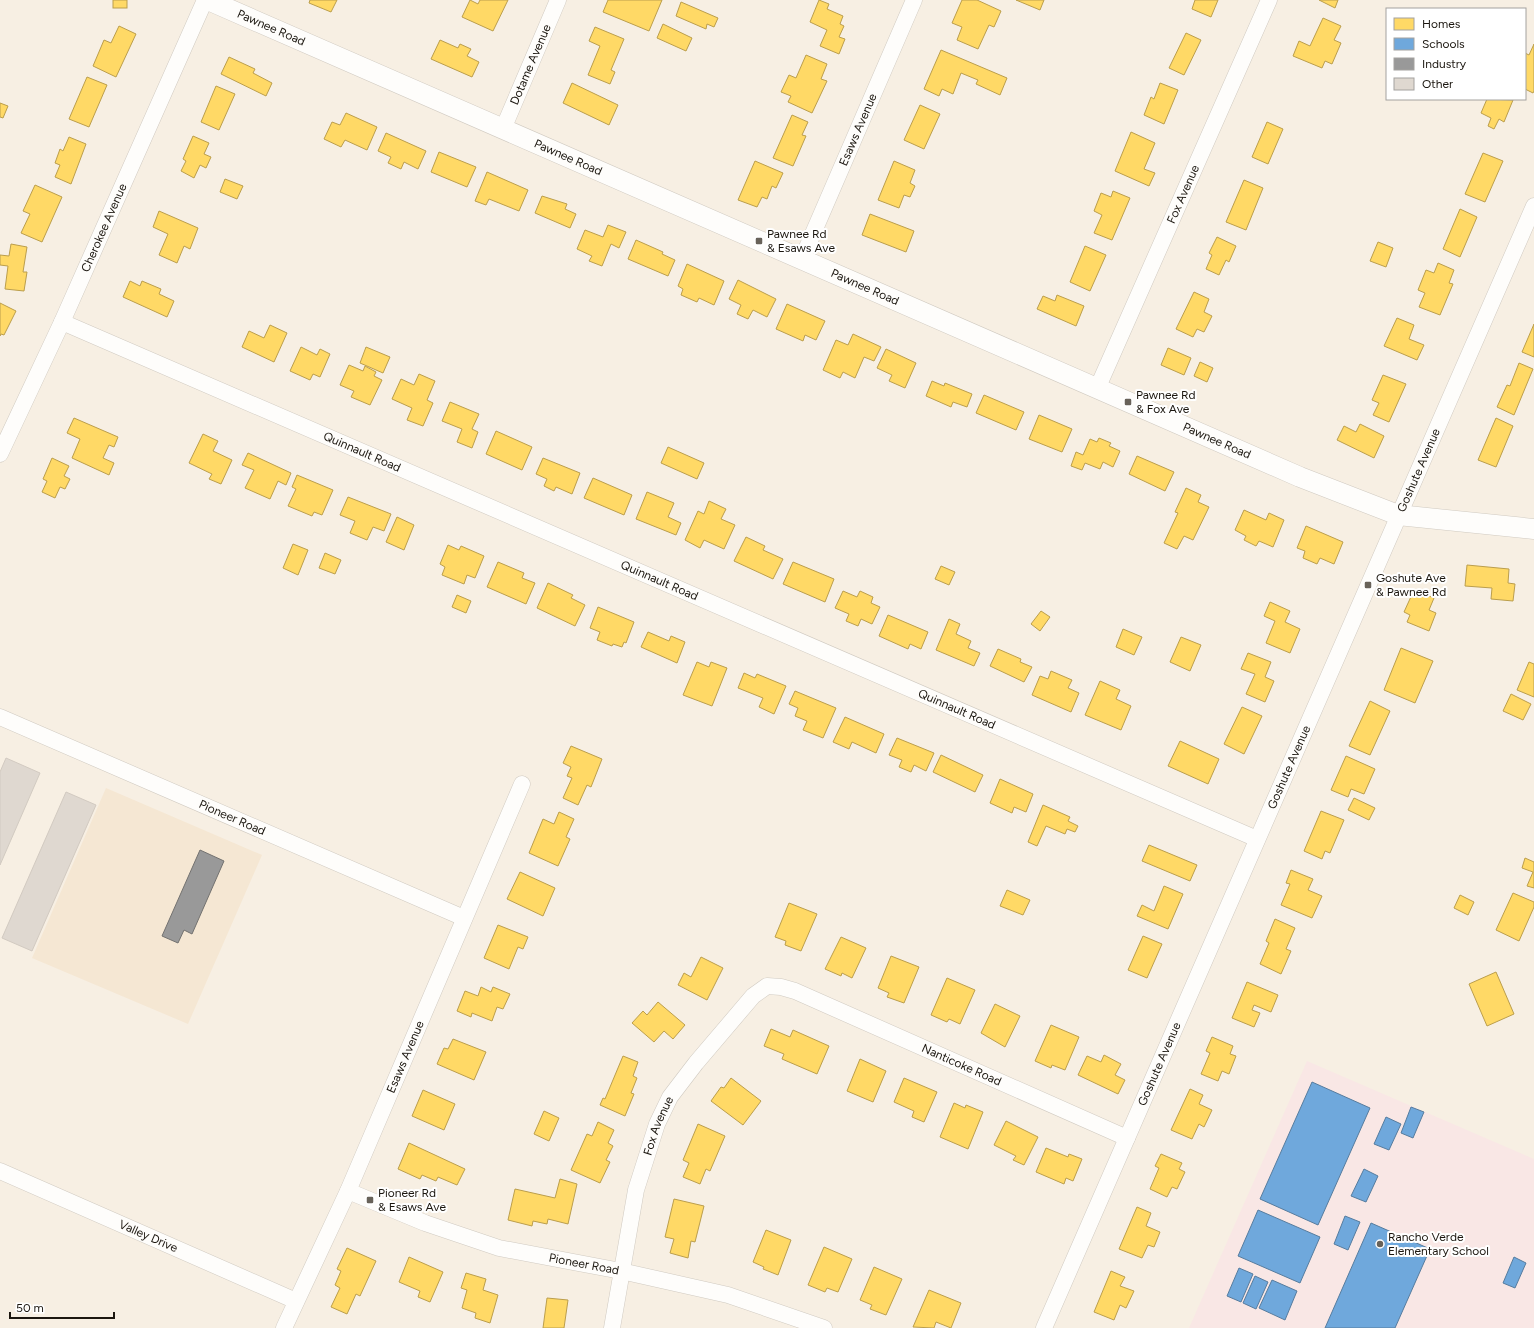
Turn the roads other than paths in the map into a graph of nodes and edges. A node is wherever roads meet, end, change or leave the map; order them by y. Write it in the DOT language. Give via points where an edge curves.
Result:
graph roads {
  1 [pos="207,0"];
  2 [pos="558,0"];
  3 [pos="914,0"];
  4 [pos="1269,0"];
  5 [pos="503,129"];
  6 [pos="1534,206"];
  7 [pos="802,259"];
  8 [pos="62,322"];
  9 [pos="1097,389"];
  10 [pos="0,454"];
  11 [pos="1398,515"];
  12 [pos="1534,529"];
  13 [pos="0,718"];
  14 [pos="522,784"];
  15 [pos="1257,839"];
  16 [pos="464,918"];
  17 [pos="796,991"];
  18 [pos="1126,1138"];
  19 [pos="0,1171"];
  20 [pos="348,1191"];
  21 [pos="621,1271"];
  22 [pos="296,1301"];
  23 [pos="284,1328"];
  24 [pos="612,1328"];
  25 [pos="824,1328"];
  26 [pos="1044,1328"];
  1 -- 5 [label="street, Pawnee Road"];
  1 -- 8 [label="street, Cherokee Avenue"];
  2 -- 5 [label="street, Dotame Avenue"];
  3 -- 7 [label="street, Esaws Avenue"];
  4 -- 9 [label="street, Fox Avenue"];
  5 -- 7 [label="street, Pawnee Road"];
  6 -- 11 [label="street, Goshute Avenue"];
  7 -- 9 [label="street, Pawnee Road"];
  8 -- 10 [label="street, Cherokee Avenue"];
  8 -- 15 [label="street, Quinnault Road"];
  9 -- 11 [label="street, Pawnee Road" via="1300,477"];
  11 -- 12 [label="street, Pawnee Road"];
  11 -- 15 [label="street, Goshute Avenue"];
  13 -- 16 [label="street, Pioneer Road"];
  14 -- 16 [label="street, Esaws Avenue"];
  15 -- 18 [label="street, Goshute Avenue"];
  16 -- 20 [label="street, Esaws Avenue"];
  17 -- 18 [label="street, Nanticoke Road"];
  17 -- 21 [label="street, Fox Avenue" via="766,986 753,996 670,1097 657,1124 636,1190"];
  18 -- 26 [label="street, Goshute Avenue"];
  19 -- 22 [label="street, Valley Drive"];
  20 -- 21 [label="street, Pioneer Road" via="425,1223 499,1248"];
  20 -- 22 [label="street, Esaws Avenue"];
  21 -- 24 [label="street, Fox Avenue"];
  21 -- 25 [label="street, Pioneer Road" via="728,1295"];
  22 -- 23 [label="street, Esaws Avenue"];
}
